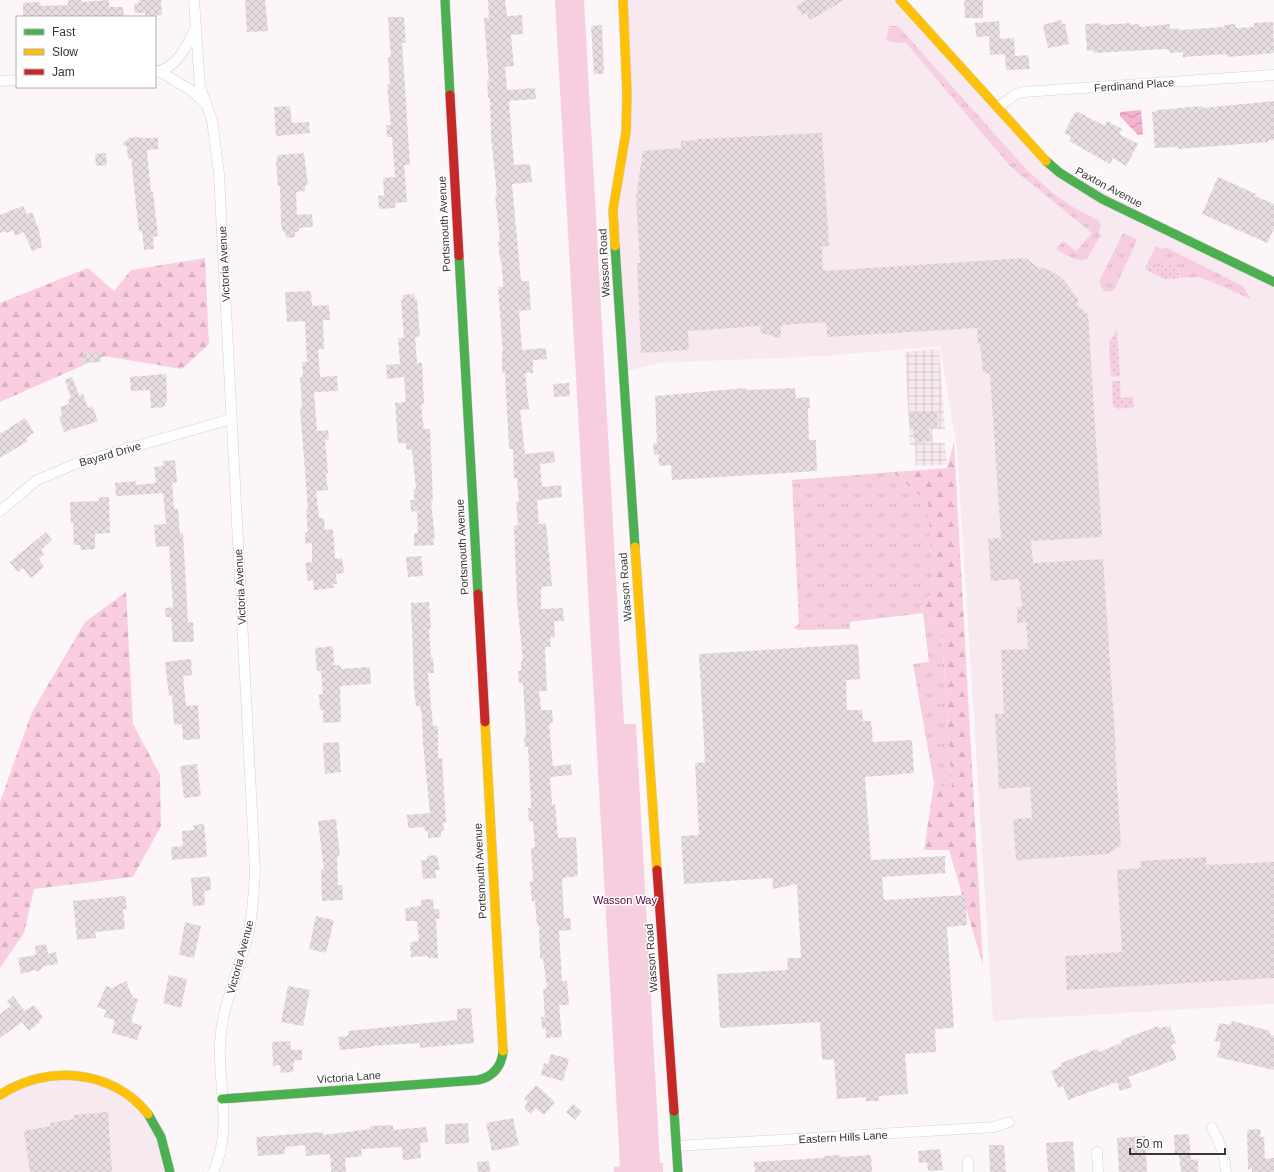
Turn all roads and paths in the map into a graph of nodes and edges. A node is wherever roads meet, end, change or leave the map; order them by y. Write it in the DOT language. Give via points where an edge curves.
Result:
graph roads {
  1 [pos="194,0"];
  2 [pos="444,0"];
  3 [pos="623,0"];
  4 [pos="900,0"];
  5 [pos="195,30"];
  6 [pos="157,72"];
  7 [pos="1274,75"];
  8 [pos="16,80"];
  9 [pos="0,81"];
  10 [pos="205,103"];
  11 [pos="998,107"];
  12 [pos="1274,282"];
  13 [pos="231,419"];
  14 [pos="0,511"];
  15 [pos="478,1080"];
  16 [pos="0,1095"];
  17 [pos="222,1099"];
  18 [pos="1009,1122"];
  19 [pos="1212,1128"];
  20 [pos="677,1146"];
  21 [pos="1097,1152"];
  22 [pos="968,1161"];
  23 [pos="170,1172"];
  24 [pos="213,1172"];
  25 [pos="678,1172"];
  26 [pos="968,1172"];
  27 [pos="1098,1172"];
  28 [pos="1226,1172"];
  1 -- 5 [label="street, Victoria Avenue"];
  2 -- 15 [label="street, Portsmouth Avenue" via="503,1053 497,1070 490,1076"];
  3 -- 20 [label="street, Wasson Road" via="626,132 613,210 615,255"];
  4 -- 11 [label="street, Paxton Avenue"];
  5 -- 6 [label="street" via="184,52"];
  5 -- 10 [label="street, Victoria Avenue" via="200,87"];
  6 -- 10 [label="street" via="192,91"];
  7 -- 11 [label="street, Ferdinand Place" via="1023,92"];
  8 -- 9 [label="street"];
  10 -- 13 [label="street, Victoria Avenue" via="212,120 219,174"];
  11 -- 12 [label="street, Paxton Avenue" via="1046,162 1086,191"];
  13 -- 14 [label="street, Bayard Drive" via="78,463 37,480"];
  13 -- 17 [label="street, Victoria Avenue" via="255,871 249,930 229,998 220,1043"];
  15 -- 17 [label="street, Victoria Lane"];
  16 -- 23 [label="street" via="6,1090 28,1082 61,1075 79,1075 108,1084 123,1092 150,1116 164,1145"];
  17 -- 24 [label="street, Victoria Avenue" via="223,1135 220,1155"];
  18 -- 20 [label="street, Eastern Hills Lane" via="994,1128"];
  19 -- 28 [label="street" via="1220,1142"];
  20 -- 25 [label="street, Wasson Road"];
  21 -- 27 [label="street"];
  22 -- 26 [label="street"];
}
